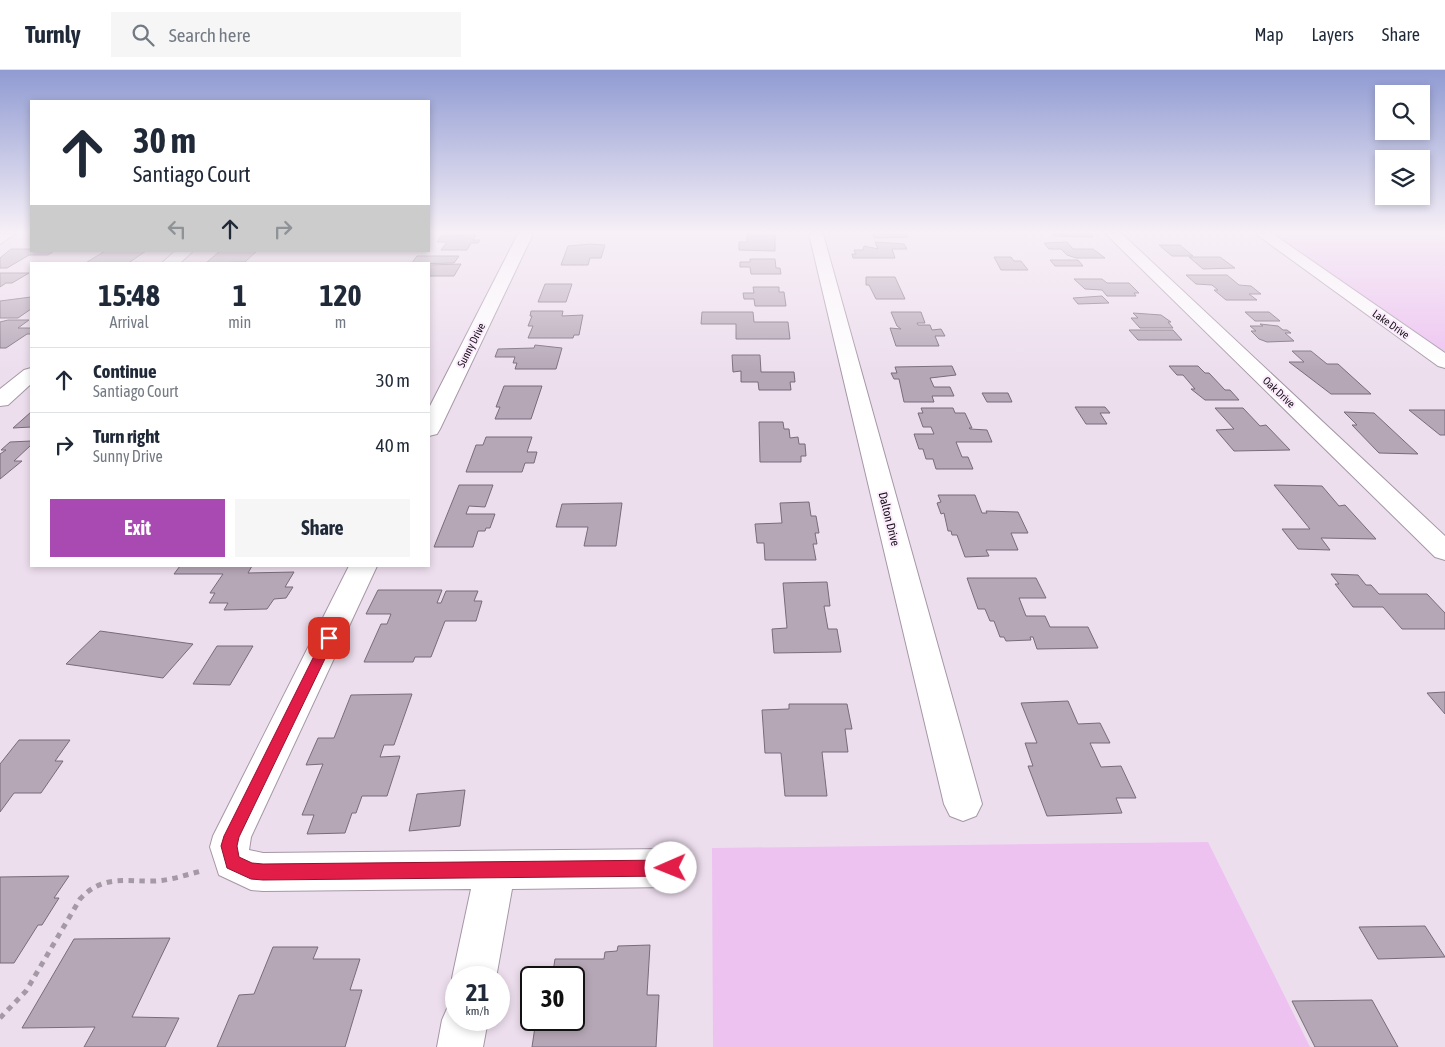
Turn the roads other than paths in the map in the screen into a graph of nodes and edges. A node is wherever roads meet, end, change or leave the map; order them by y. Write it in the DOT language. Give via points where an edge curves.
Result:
graph roads {
  1 [pos="503,280"];
  2 [pos="828,280"];
  3 [pos="1161,280"];
  4 [pos="1328,280"];
  5 [pos="1445,362"];
  6 [pos="30,375"];
  7 [pos="0,400"];
  8 [pos="430,427"];
  9 [pos="1445,551"];
  10 [pos="362,567"];
  11 [pos="963,804"];
  12 [pos="671,868"];
  13 [pos="495,870"];
  14 [pos="476,966"];
  15 [pos="463,1031"];
  16 [pos="460,1047"];
  1 -- 8 [label="street, Sunny Drive"];
  2 -- 11 [label="street, Dalton Drive"];
  3 -- 9 [label="street, Oak Drive"];
  4 -- 5 [label="street, Lake Drive"];
  6 -- 7 [label="street"];
  10 -- 13 [label="street" via="232,836 229,846 232,862 251,871 263,872"];
  12 -- 13 [label="street"];
  13 -- 14 [label="street"];
  15 -- 16 [label="street"];
}
